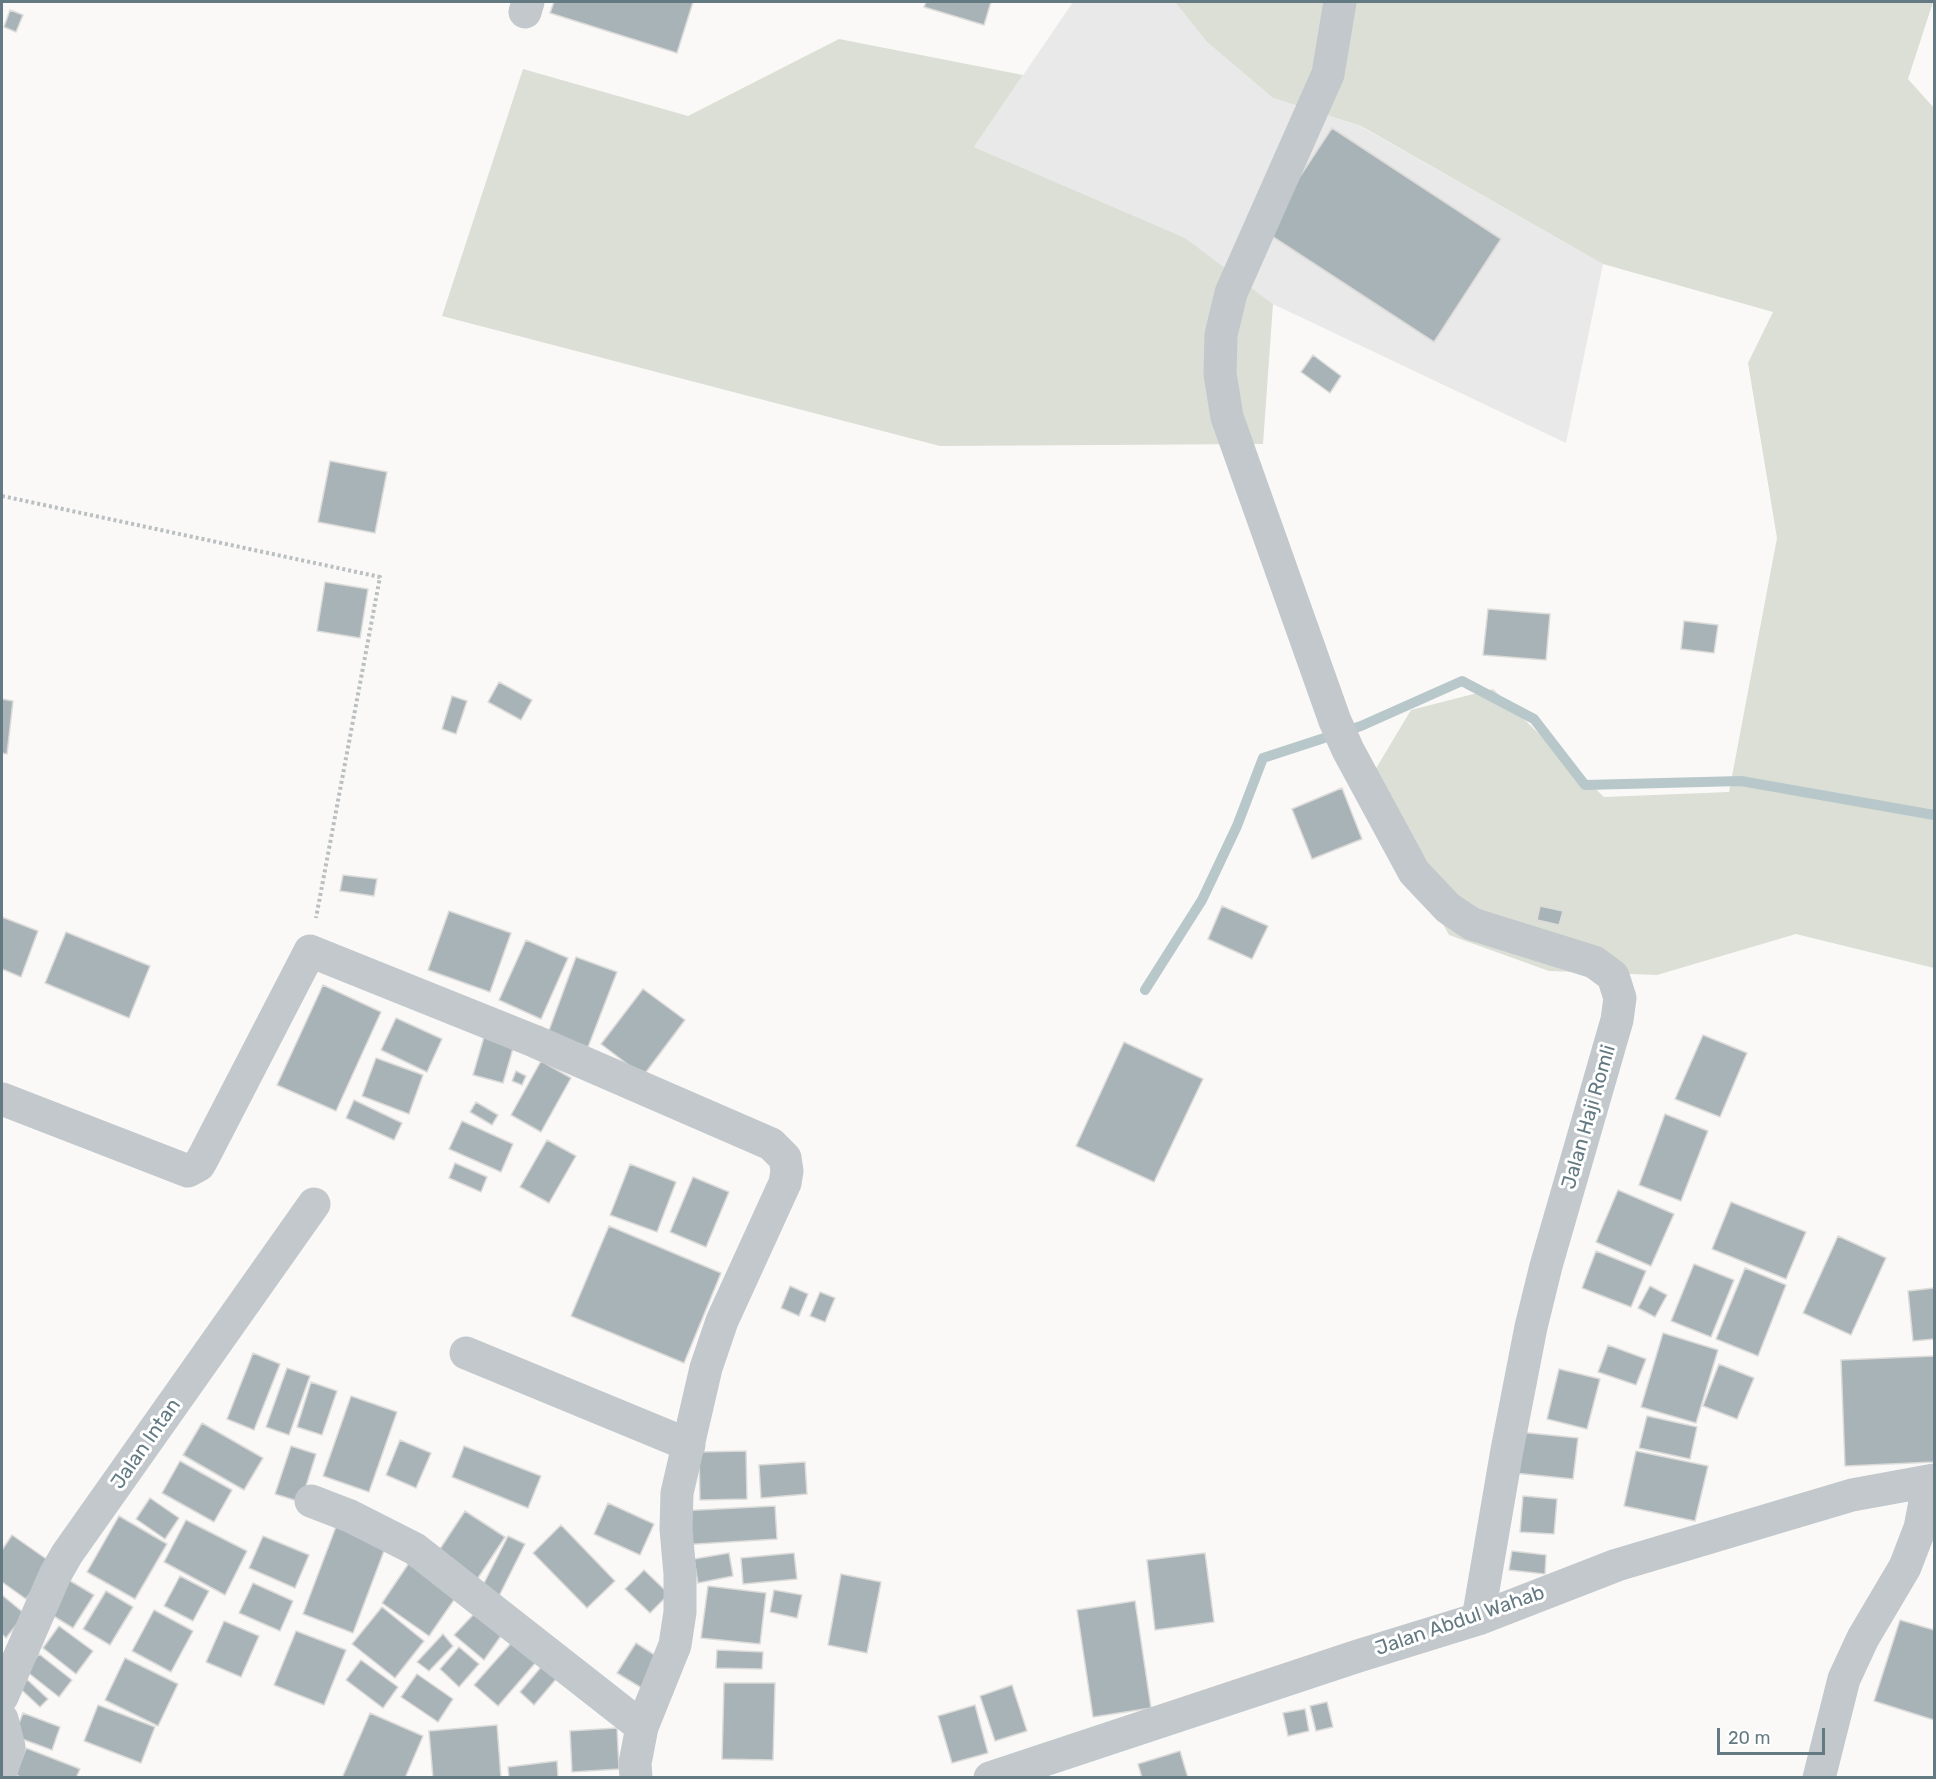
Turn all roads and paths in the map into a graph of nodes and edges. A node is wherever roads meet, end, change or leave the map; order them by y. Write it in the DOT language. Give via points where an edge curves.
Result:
graph roads {
  1 [pos="1340,2"];
  2 [pos="2,496"];
  3 [pos="310,951"];
  4 [pos="2,1100"];
  5 [pos="314,1204"];
  6 [pos="466,1353"];
  7 [pos="688,1445"];
  8 [pos="1932,1481"];
  9 [pos="310,1502"];
  10 [pos="1479,1619"];
  11 [pos="2,1697"];
  12 [pos="2,1719"];
  13 [pos="642,1727"];
  14 [pos="2,1768"];
  15 [pos="636,1778"];
  16 [pos="990,1778"];
  17 [pos="1819,1778"];
  1 -- 10 [label="street, Jalan Haji Romli" via="1328,74 1231,293 1221,335 1220,374 1227,417 1342,735 1414,872 1448,908 1472,924 1594,962 1613,976 1620,998 1531,1327"];
  2 -- 3 [label="path" via="380,577"];
  3 -- 4 [label="street" via="204,1156 199,1165 188,1171"];
  3 -- 7 [label="street" via="534,1041 771,1144 785,1158 785,1183 722,1321 706,1368"];
  5 -- 11 [label="street, Jalan Intan" via="67,1554"];
  6 -- 7 [label="street"];
  7 -- 13 [label="street" via="677,1493 680,1603 675,1645"];
  8 -- 10 [label="street, Jalan Abdul Wahab" via="1852,1495 1617,1565"];
  8 -- 17 [label="street" via="1905,1567 1844,1679"];
  9 -- 13 [label="street" via="350,1516 415,1549"];
  10 -- 16 [label="street, Jalan Abdul Wahab"];
  12 -- 14 [label="street" via="9,1747"];
  13 -- 15 [label="street"];
}
